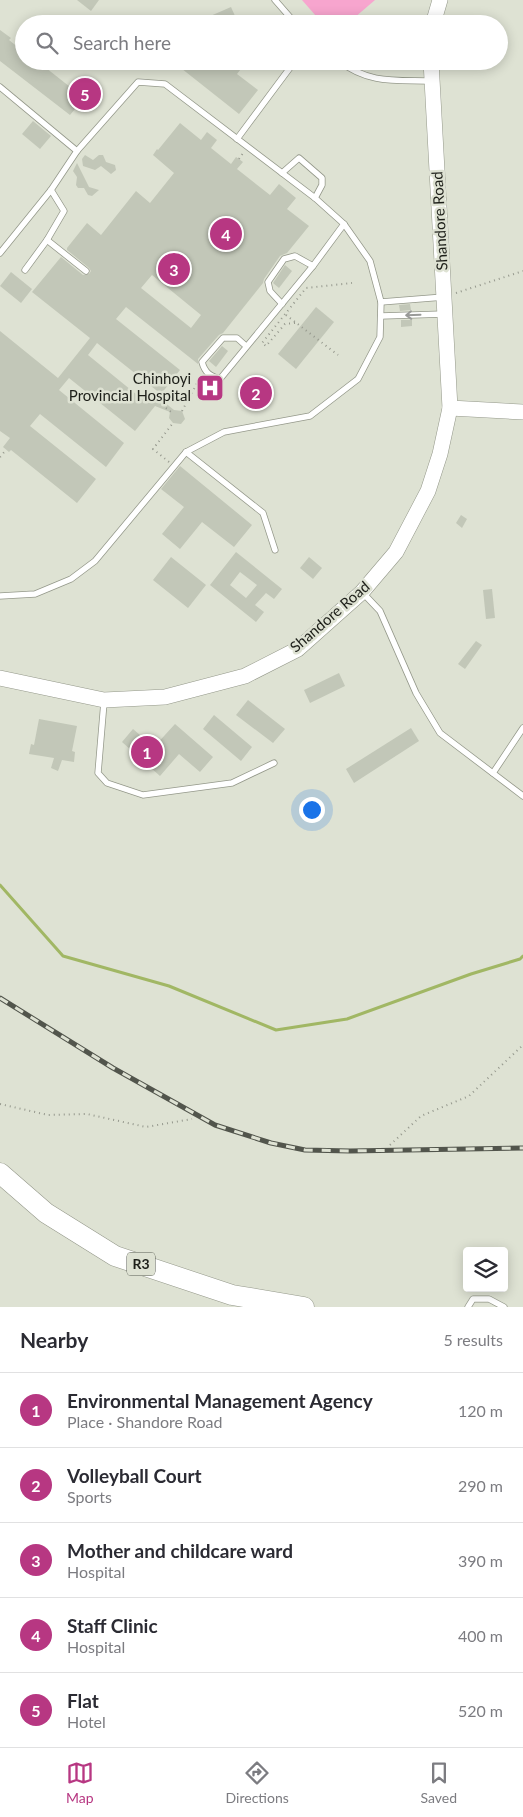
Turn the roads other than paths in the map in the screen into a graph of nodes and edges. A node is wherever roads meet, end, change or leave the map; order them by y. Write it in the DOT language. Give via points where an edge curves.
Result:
graph roads {
  1 [pos="275,0"];
  2 [pos="440,0"];
  3 [pos="288,15"];
  4 [pos="436,15"];
  5 [pos="289,70"];
  6 [pos="352,70"];
  7 [pos="431,70"];
  8 [pos="431,81"];
  9 [pos="0,87"];
  10 [pos="237,139"];
  11 [pos="77,151"];
  12 [pos="282,173"];
  13 [pos="51,190"];
  14 [pos="315,198"];
  15 [pos="344,224"];
  16 [pos="47,240"];
  17 [pos="0,252"];
  18 [pos="313,266"];
  19 [pos="26,270"];
  20 [pos="86,272"];
  21 [pos="444,297"];
  22 [pos="381,302"];
  23 [pos="282,304"];
  24 [pos="446,314"];
  25 [pos="381,316"];
  26 [pos="246,346"];
  27 [pos="450,408"];
  28 [pos="523,412"];
  29 [pos="186,452"];
  30 [pos="275,550"];
  31 [pos="362,592"];
  32 [pos="0,596"];
  33 [pos="0,678"];
  34 [pos="104,700"];
  35 [pos="523,728"];
  36 [pos="274,763"];
  37 [pos="493,773"];
  38 [pos="523,796"];
  39 [pos="0,1173"];
  40 [pos="304,1307"];
  41 [pos="468,1307"];
  42 [pos="504,1307"];
  1 -- 3 [label="lane"];
  2 -- 4 [label="street"];
  5 -- 10 [label="lane"];
  6 -- 8 [label="lane" via="376,80"];
  7 -- 8 [label="street, Shandore Road"];
  8 -- 21 [label="street, Shandore Road"];
  9 -- 11 [label="lane"];
  10 -- 11 [label="lane" via="165,84 138,82"];
  10 -- 12 [label="lane"];
  11 -- 13 [label="lane"];
  12 -- 14 [label="lane"];
  12 -- 14 [label="lane" via="299,158 322,178"];
  13 -- 16 [label="lane" via="64,211"];
  13 -- 17 [label="lane"];
  14 -- 15 [label="lane"];
  15 -- 18 [label="lane"];
  15 -- 22 [label="lane" via="370,261"];
  16 -- 19 [label="lane"];
  16 -- 20 [label="lane"];
  18 -- 23 [label="lane"];
  18 -- 23 [label="lane" via="295,256 284,259 268,282 270,291"];
  21 -- 22 [label="lane"];
  21 -- 24 [label="street, Shandore Road"];
  22 -- 25 [label="lane"];
  23 -- 26 [label="lane"];
  24 -- 25 [label="lane, one-way"];
  24 -- 27 [label="street, Shandore Road"];
  25 -- 29 [label="lane" via="380,337 358,379 310,416 224,432"];
  26 -- 26 [label="lane" via="220,379 204,370 202,362 222,338 237,338"];
  27 -- 28 [label="street"];
  27 -- 31 [label="street, Shandore Road" via="428,491 396,552"];
  29 -- 30 [label="lane" via="262,513"];
  29 -- 32 [label="lane" via="94,562 71,579 35,594"];
  31 -- 34 [label="street, Shandore Road" via="298,649 245,676 165,697"];
  31 -- 37 [label="lane" via="380,611 416,693 440,733"];
  33 -- 34 [label="street, Shandore Road"];
  34 -- 36 [label="lane" via="98,773 107,783 144,795 232,783"];
  35 -- 37 [label="lane"];
  37 -- 38 [label="lane"];
  39 -- 40 [label="highway, R3" via="46,1213 115,1256 232,1295"];
  41 -- 42 [label="lane" via="473,1299 489,1298"];
}
